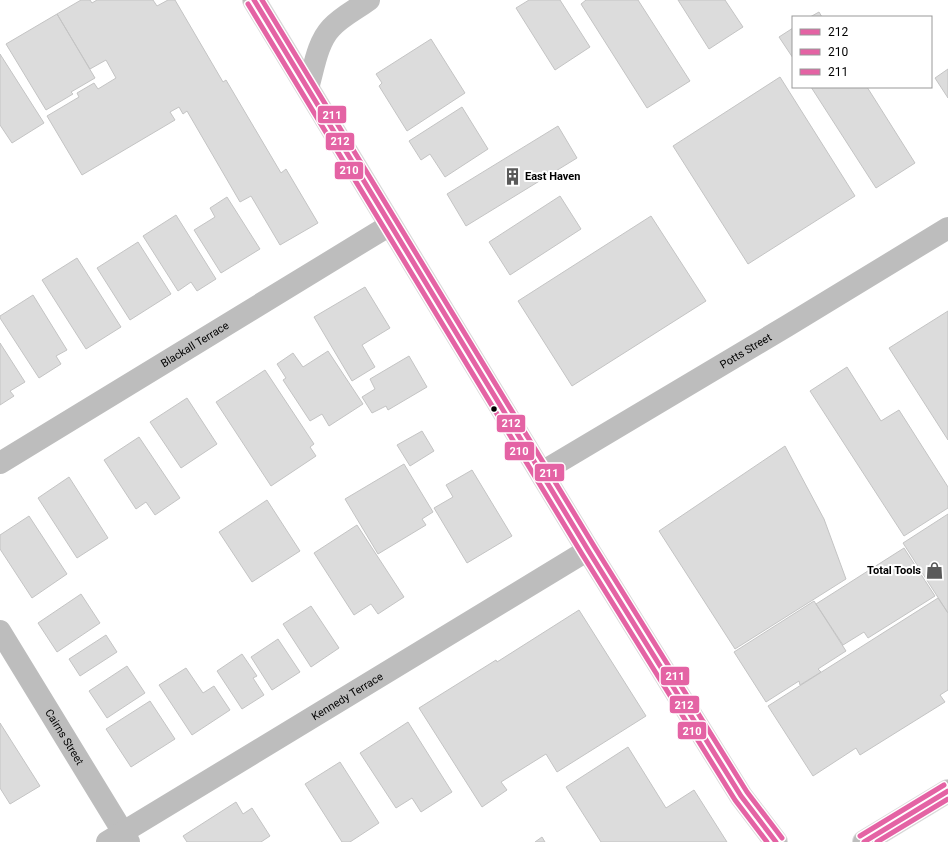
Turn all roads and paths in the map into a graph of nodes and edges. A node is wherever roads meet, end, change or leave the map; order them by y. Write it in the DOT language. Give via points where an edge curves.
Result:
graph roads {
  1 [pos="254,0"];
  2 [pos="369,0"];
  3 [pos="308,88"];
  4 [pos="390,224"];
  5 [pos="948,228"];
  6 [pos="0,463"];
  7 [pos="542,472"];
  8 [pos="588,550"];
  9 [pos="0,631"];
  10 [pos="948,791"];
  11 [pos="120,839"];
  12 [pos="776,842"];
  13 [pos="864,842"];
  1 -- 3 [label="street"];
  2 -- 3 [label="main road" via="340,20 326,34"];
  3 -- 4 [label="street"];
  4 -- 6 [label="street, Blackall Terrace"];
  4 -- 7 [label="street"];
  5 -- 7 [label="street, Potts Street"];
  7 -- 8 [label="street"];
  8 -- 11 [label="street, Kennedy Terrace"];
  8 -- 12 [label="street" via="741,796"];
  9 -- 11 [label="street, Cairns Street"];
  10 -- 13 [label="street"];
}
